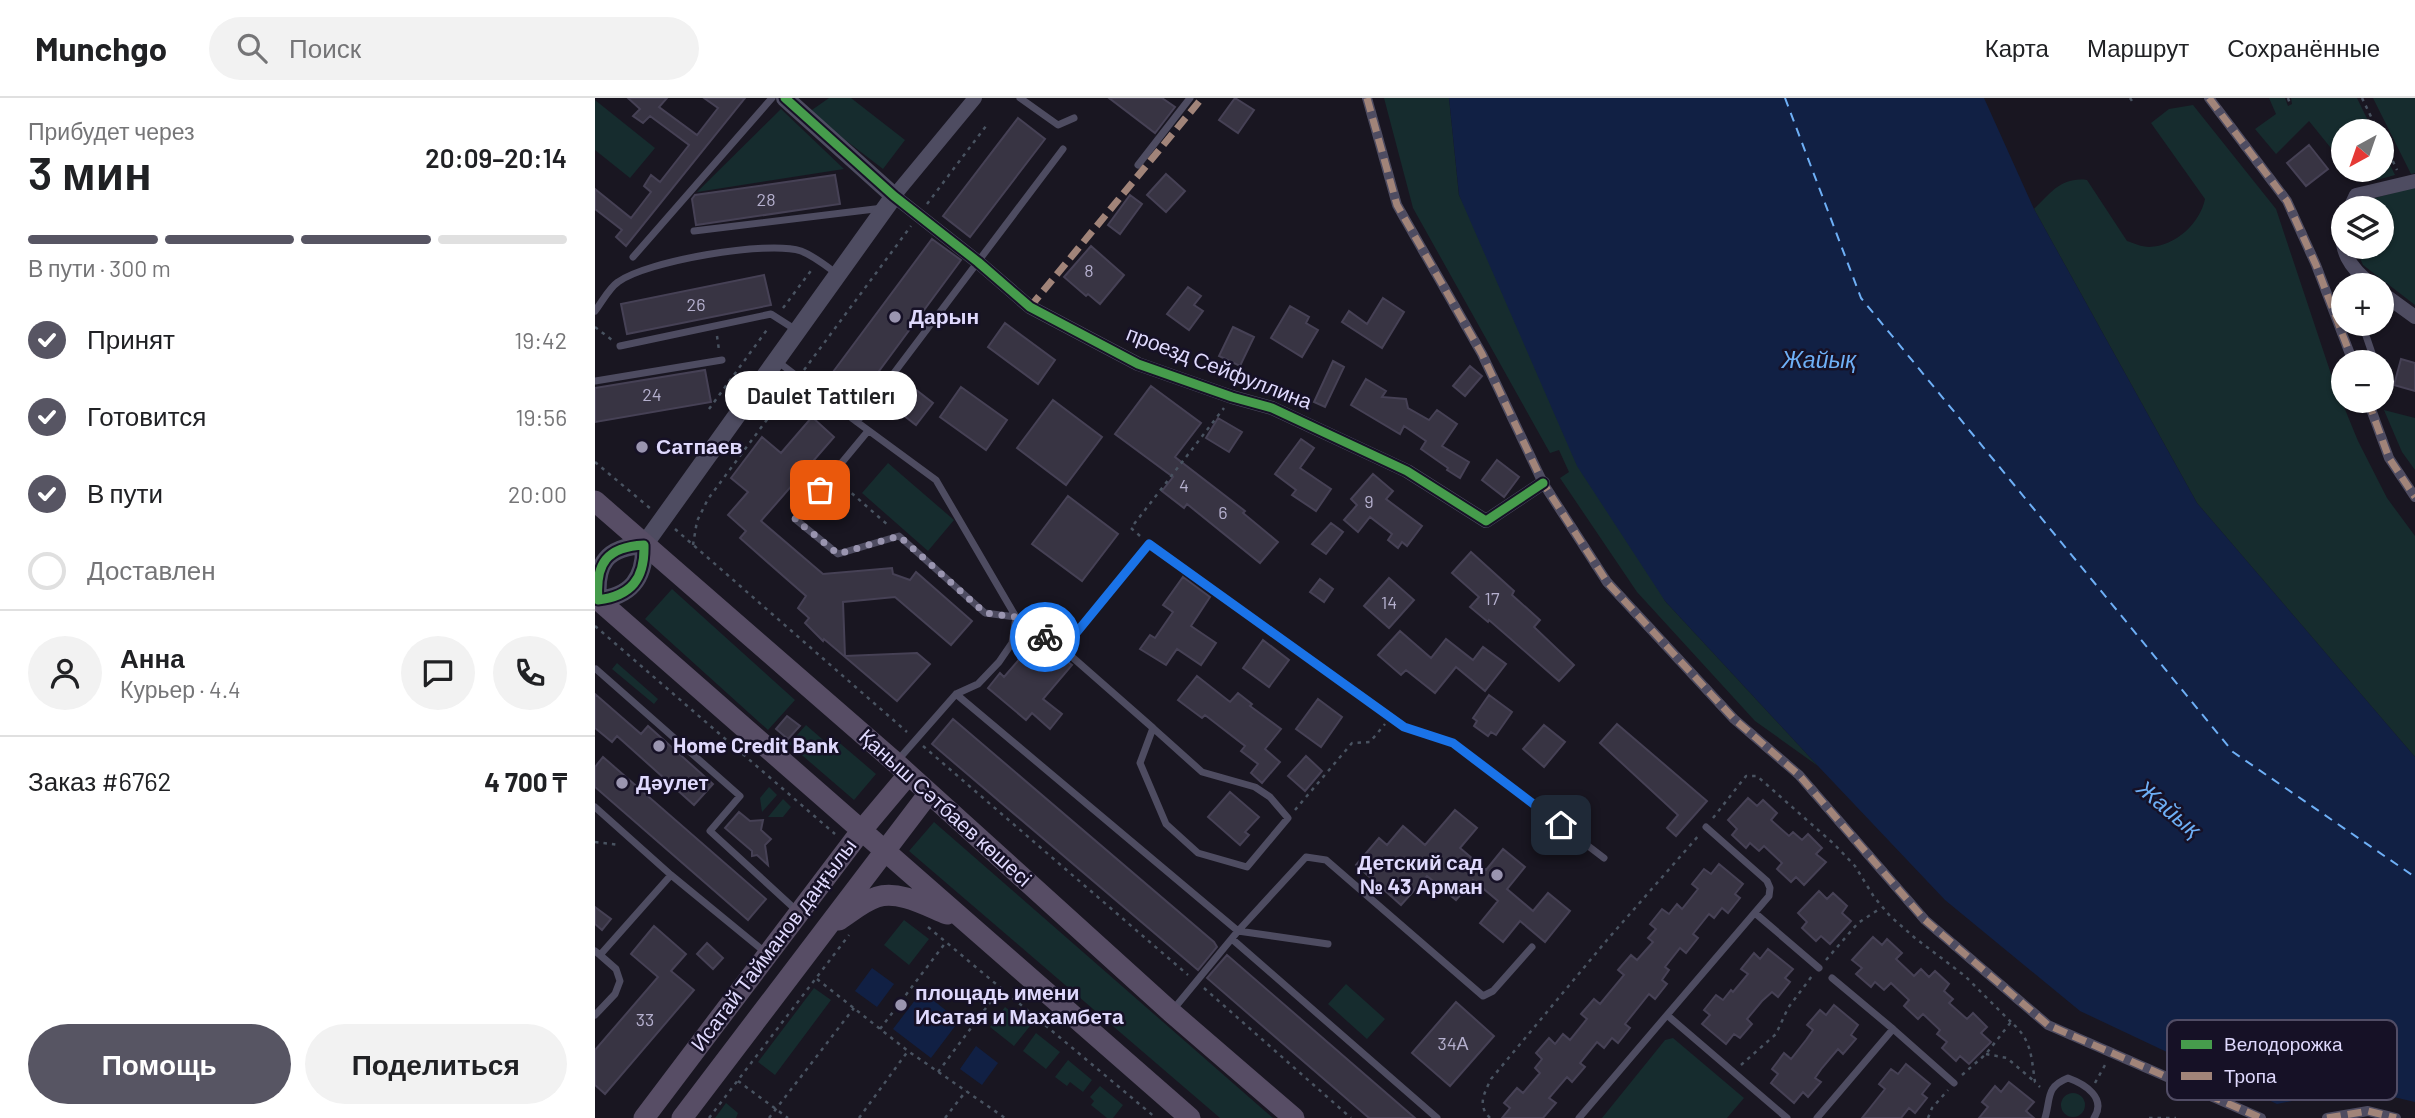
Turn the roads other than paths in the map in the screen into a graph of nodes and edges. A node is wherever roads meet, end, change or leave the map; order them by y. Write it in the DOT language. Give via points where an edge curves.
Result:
graph roads {
  1 [pos="772,98"];
  2 [pos="785,98"];
  3 [pos="975,98"];
  4 [pos="1020,98"];
  5 [pos="1189,98"];
  6 [pos="1367,98"];
  7 [pos="2209,98"];
  8 [pos="1074,118"];
  9 [pos="1063,149"];
  10 [pos="1138,165"];
  11 [pos="2410,182"];
  12 [pos="2356,196"];
  13 [pos="889,202"];
  14 [pos="694,231"];
  15 [pos="633,257"];
  16 [pos="978,262"];
  17 [pos="837,274"];
  18 [pos="2394,302"];
  19 [pos="595,311"];
  20 [pos="2415,317"];
  21 [pos="797,331"];
  22 [pos="620,346"];
  23 [pos="2348,350"];
  24 [pos="722,360"];
  25 [pos="777,361"];
  26 [pos="595,381"];
  27 [pos="2372,413"];
  28 [pos="857,422"];
  29 [pos="868,431"];
  30 [pos="1543,484"];
  31 [pos="2415,496"];
  32 [pos="595,501"];
  33 [pos="644,545"];
  34 [pos="596,600"];
  35 [pos="1016,617"];
  36 [pos="1063,649"];
  37 [pos="596,669"];
  38 [pos="955,694"];
  39 [pos="1153,729"];
  40 [pos="902,769"];
  41 [pos="929,793"];
  42 [pos="595,807"];
  43 [pos="1706,827"];
  44 [pos="861,831"];
  45 [pos="883,850"];
  46 [pos="1604,858"];
  47 [pos="670,875"];
  48 [pos="799,913"];
  49 [pos="1755,913"];
  50 [pos="966,923"];
  51 [pos="826,929"];
  52 [pos="1238,931"];
  53 [pos="1232,939"];
  54 [pos="1328,944"];
  55 [pos="1532,947"];
  56 [pos="597,953"];
  57 [pos="768,954"];
  58 [pos="1819,968"];
  59 [pos="1832,978"];
  60 [pos="1171,1012"];
  61 [pos="595,1015"];
  62 [pos="1667,1015"];
  63 [pos="1893,1029"];
  64 [pos="2167,1077"];
  65 [pos="1954,1083"];
  66 [pos="2220,1100"];
  67 [pos="644,1118"];
  68 [pos="682,1118"];
  69 [pos="1190,1118"];
  70 [pos="1294,1118"];
  71 [pos="1437,1118"];
  72 [pos="1579,1118"];
  73 [pos="1787,1118"];
  74 [pos="1817,1118"];
  75 [pos="2045,1118"];
  76 [pos="2094,1118"];
  77 [pos="2261,1118"];
  78 [pos="2327,1118"];
  79 [pos="2396,1118"];
  1 -- 15 [label="lane"];
  2 -- 13 [label="street"];
  3 -- 13 [label="street"];
  4 -- 8 [label="lane" via="1058,125"];
  5 -- 10 [label="lane"];
  6 -- 30 [label="street" via="1397,205 1482,354"];
  7 -- 23 [label="street" via="2287,201"];
  9 -- 16 [label="lane"];
  11 -- 12 [label="street"];
  13 -- 14 [label="lane"];
  13 -- 16 [label="street, проезд Сейфуллина" via="919,216"];
  13 -- 17 [label="street"];
  16 -- 28 [label="lane"];
  16 -- 30 [label="street, проезд Сейфуллина" via="1030,307 1138,364 1272,408 1406,471 1486,521"];
  17 -- 19 [label="lane" via="799,251 769,247 661,263 618,282"];
  17 -- 21 [label="street"];
  18 -- 20 [label="street"];
  21 -- 22 [label="lane" via="771,314"];
  21 -- 25 [label="street"];
  24 -- 26 [label="lane"];
  25 -- 28 [label="lane"];
  25 -- 33 [label="street"];
  27 -- 31 [label="street" via="2389,458"];
  28 -- 29 [label="lane"];
  29 -- 35 [label="lane" via="936,480"];
  29 -- 35 [label="lane" via="795,519 838,554 899,536 985,613"];
  30 -- 64 [label="street" via="1607,582 1734,719 1799,775 1925,920 2048,1025"];
  32 -- 33 [label="main road, Қаныш Сәтбаев көшесі"];
  33 -- 34 [label="street" via="644,565 634,583 617,597"];
  33 -- 34 [label="street" via="623,546 605,559 595,579"];
  33 -- 40 [label="main road, Қаныш Сәтбаев көшесі"];
  34 -- 44 [label="main road"];
  35 -- 36 [label="lane"];
  35 -- 38 [label="lane" via="1012,643 999,662 978,684"];
  36 -- 39 [label="lane"];
  36 -- 46 [label="lane" via="1149,544 1404,727 1453,743"];
  37 -- 48 [label="lane" via="740,796 710,831"];
  38 -- 40 [label="lane" via="916,740"];
  38 -- 52 [label="lane"];
  39 -- 39 [label="lane" via="1140,763 1166,824 1198,853 1247,867 1288,818 1255,787 1202,772"];
  40 -- 41 [label="main road, Қаныш Сәтбаев көшесі"];
  40 -- 44 [label="main road, Исатай Тайманов даңғылы"];
  41 -- 45 [label="main road, Исатай Тайманов даңғылы"];
  41 -- 60 [label="main road, Қаныш Сәтбаев көшесі"];
  42 -- 47 [label="lane"];
  43 -- 49 [label="lane" via="1767,881 1769,896"];
  44 -- 45 [label="main road"];
  44 -- 48 [label="main road, Исатай Тайманов даңғылы"];
  45 -- 50 [label="main road"];
  45 -- 51 [label="main road, Исатай Тайманов даңғылы"];
  47 -- 56 [label="lane"];
  47 -- 57 [label="lane"];
  48 -- 57 [label="main road, Исатай Тайманов даңғылы"];
  49 -- 58 [label="lane"];
  49 -- 62 [label="lane"];
  50 -- 51 [label="main road" via="909,899 886,895 874,897"];
  50 -- 69 [label="main road"];
  51 -- 68 [label="main road, Исатай Тайманов даңғылы"];
  52 -- 53 [label="lane"];
  52 -- 54 [label="lane"];
  52 -- 55 [label="lane" via="1306,857 1327,860 1483,996 1493,991"];
  53 -- 60 [label="lane"];
  53 -- 71 [label="lane"];
  56 -- 61 [label="lane" via="617,969 620,981 615,994"];
  57 -- 67 [label="main road, Исатай Тайманов даңғылы"];
  59 -- 63 [label="lane"];
  60 -- 70 [label="main road, Қаныш Сәтбаев көшесі"];
  62 -- 72 [label="lane"];
  62 -- 73 [label="lane"];
  63 -- 65 [label="lane"];
  63 -- 74 [label="lane"];
  66 -- 77 [label="street"];
  75 -- 76 [label="lane" via="2048,1095 2068,1077 2090,1089 2098,1103"];
  78 -- 79 [label="street" via="2368,1111"];
}
